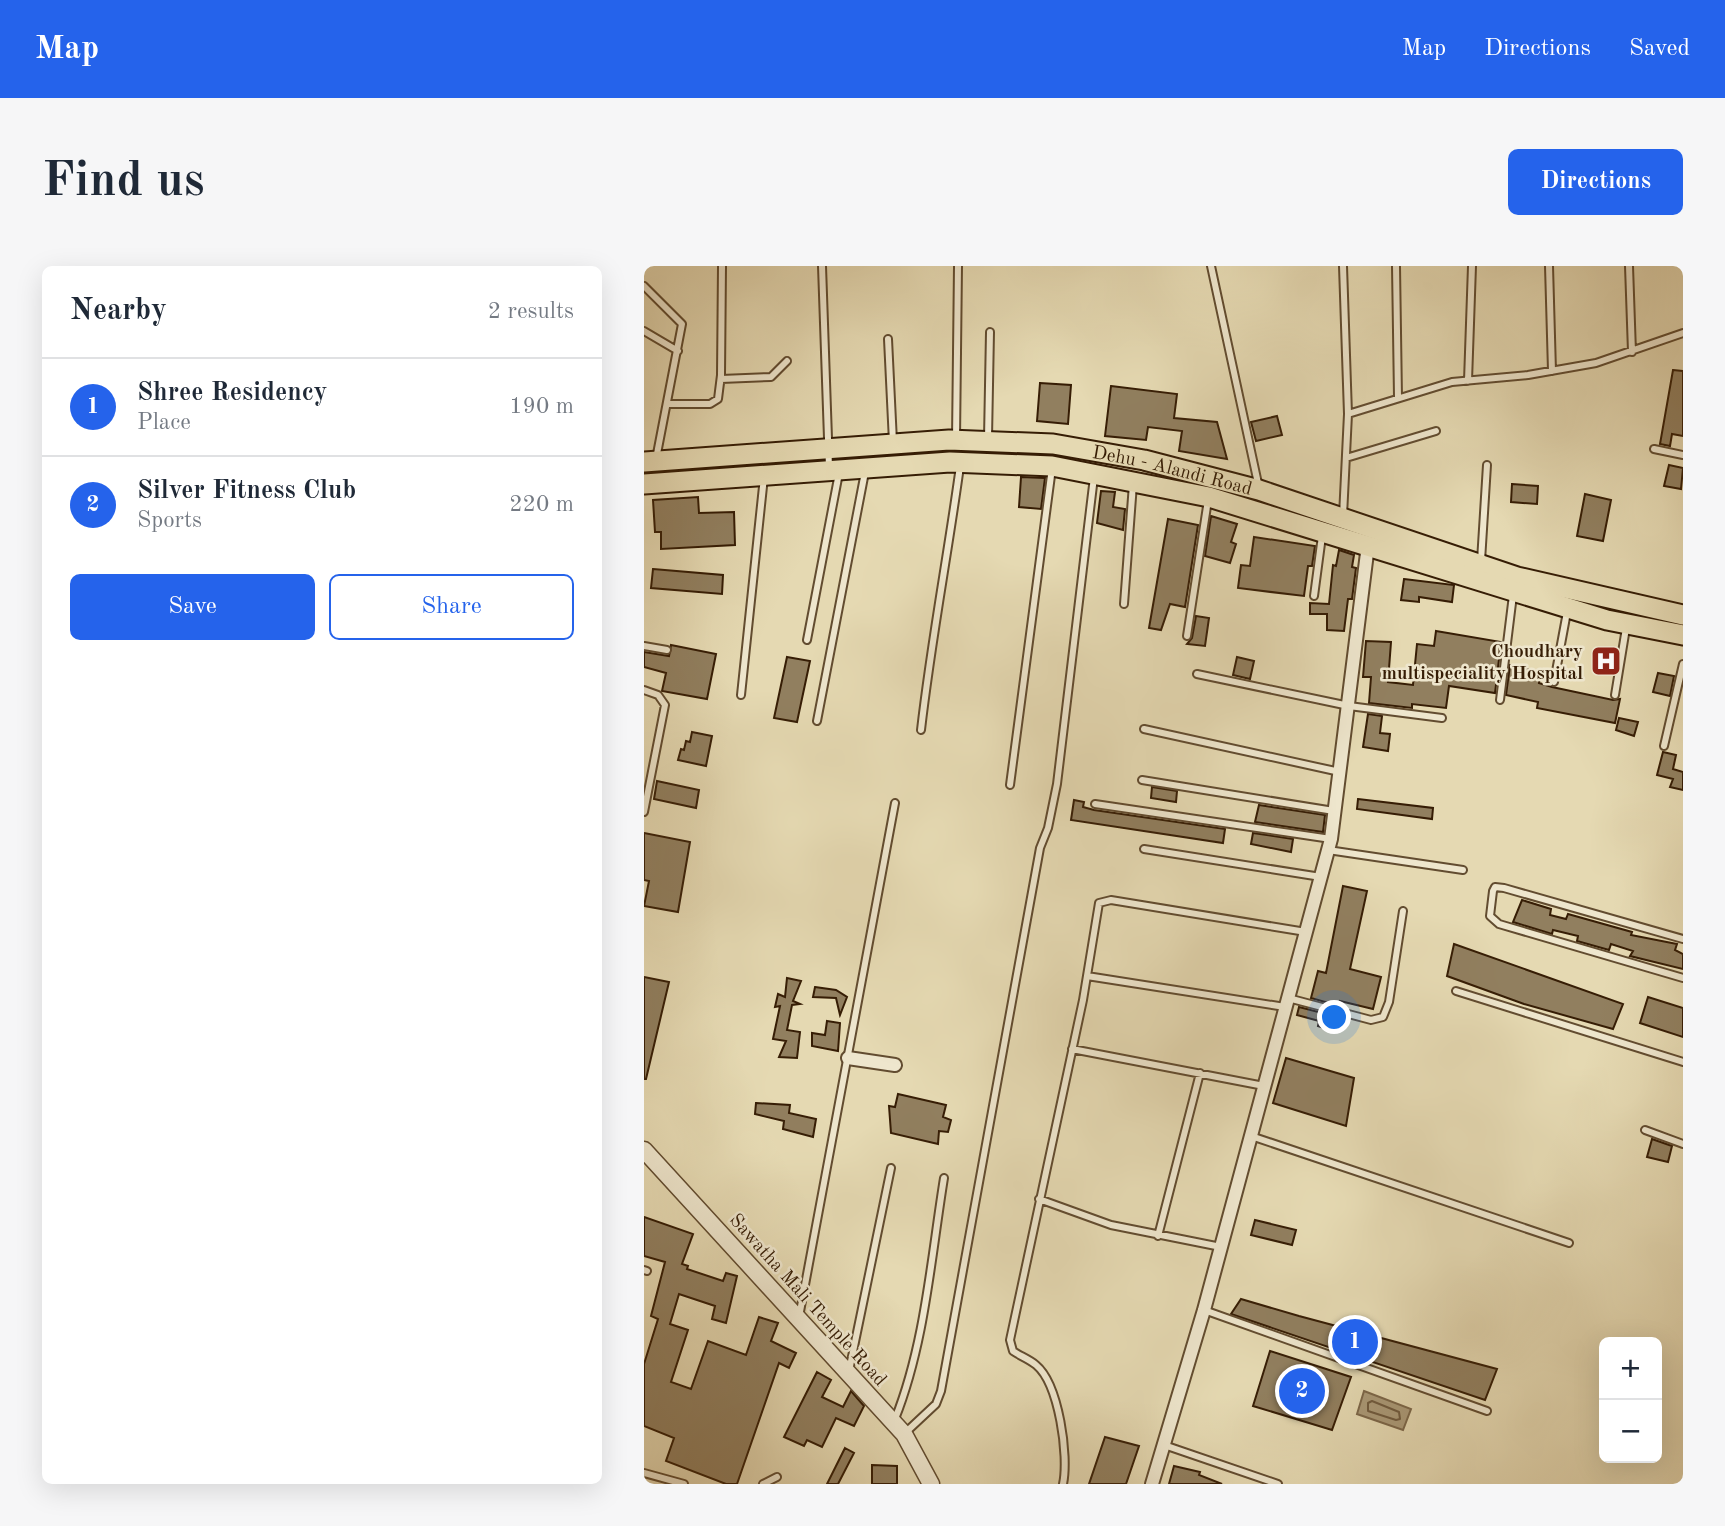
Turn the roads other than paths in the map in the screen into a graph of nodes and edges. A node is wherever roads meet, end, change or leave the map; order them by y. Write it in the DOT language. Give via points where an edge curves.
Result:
graph roads {
  1 [pos="722,266"];
  2 [pos="822,266"];
  3 [pos="958,266"];
  4 [pos="1211,266"];
  5 [pos="1343,266"];
  6 [pos="1396,266"];
  7 [pos="1472,266"];
  8 [pos="1549,266"];
  9 [pos="1629,266"];
  10 [pos="644,286"];
  11 [pos="644,331"];
  12 [pos="990,332"];
  13 [pos="1683,333"];
  14 [pos="1671,338"];
  15 [pos="888,339"];
  16 [pos="1683,340"];
  17 [pos="678,351"];
  18 [pos="1632,352"];
  19 [pos="787,361"];
  20 [pos="1552,371"];
  21 [pos="721,379"];
  22 [pos="1468,380"];
  23 [pos="1398,397"];
  24 [pos="668,404"];
  25 [pos="1348,414"];
  26 [pos="1436,431"];
  27 [pos="956,440"];
  28 [pos="988,440"];
  29 [pos="893,443"];
  30 [pos="828,448"];
  31 [pos="1654,449"];
  32 [pos="1683,455"];
  33 [pos="1346,458"];
  34 [pos="650,462"];
  35 [pos="960,462"];
  36 [pos="1487,465"];
  37 [pos="1052,466"];
  38 [pos="866,467"];
  39 [pos="835,469"];
  40 [pos="1095,474"];
  41 [pos="764,475"];
  42 [pos="1133,480"];
  43 [pos="644,484"];
  44 [pos="1259,490"];
  45 [pos="1209,496"];
  46 [pos="1335,529"];
  47 [pos="1368,537"];
  48 [pos="1479,573"];
  49 [pos="1513,591"];
  50 [pos="1314,596"];
  51 [pos="1124,604"];
  52 [pos="1568,608"];
  53 [pos="1683,615"];
  54 [pos="1626,624"];
  55 [pos="1683,635"];
  56 [pos="1188,636"];
  57 [pos="807,640"];
  58 [pos="644,646"];
  59 [pos="667,650"];
  60 [pos="1683,664"];
  61 [pos="1197,674"];
  62 [pos="1554,682"];
  63 [pos="644,690"];
  64 [pos="741,695"];
  65 [pos="1615,695"];
  66 [pos="1500,701"];
  67 [pos="1349,706"];
  68 [pos="1442,718"];
  69 [pos="817,722"];
  70 [pos="1144,729"];
  71 [pos="922,730"];
  72 [pos="1664,746"];
  73 [pos="1341,773"];
  74 [pos="1142,780"];
  75 [pos="1010,785"];
  76 [pos="895,803"];
  77 [pos="1095,804"];
  78 [pos="1336,811"];
  79 [pos="644,812"];
  80 [pos="1330,844"];
  81 [pos="1144,849"];
  82 [pos="1464,870"];
  83 [pos="1321,877"];
  84 [pos="1403,911"];
  85 [pos="1306,932"];
  86 [pos="1683,939"];
  87 [pos="1087,976"];
  88 [pos="1683,978"];
  89 [pos="1456,991"];
  90 [pos="1287,1002"];
  91 [pos="1072,1049"];
  92 [pos="848,1058"];
  93 [pos="1683,1062"];
  94 [pos="895,1065"];
  95 [pos="1200,1073"];
  96 [pos="1264,1086"];
  97 [pos="1645,1130"];
  98 [pos="1251,1136"];
  99 [pos="1683,1144"];
  100 [pos="644,1150"];
  101 [pos="891,1168"];
  102 [pos="944,1178"];
  103 [pos="1039,1199"];
  104 [pos="1158,1236"];
  105 [pos="1569,1243"];
  106 [pos="1220,1247"];
  107 [pos="1203,1310"];
  108 [pos="799,1317"];
  109 [pos="848,1373"];
  110 [pos="1488,1411"];
  111 [pos="899,1429"];
  112 [pos="1164,1445"];
  113 [pos="644,1473"];
  114 [pos="777,1477"];
  115 [pos="684,1484"];
  116 [pos="763,1484"];
  117 [pos="931,1484"];
  118 [pos="1063,1484"];
  119 [pos="1152,1484"];
  120 [pos="1278,1484"];
  1 -- 21 [label="lane"];
  2 -- 30 [label="lane"];
  3 -- 27 [label="lane"];
  4 -- 44 [label="lane"];
  5 -- 25 [label="lane"];
  6 -- 23 [label="lane"];
  7 -- 22 [label="lane"];
  8 -- 20 [label="lane"];
  9 -- 18 [label="lane"];
  10 -- 17 [label="lane" via="680,320"];
  11 -- 17 [label="lane"];
  12 -- 28 [label="lane"];
  13 -- 14 [label="lane"];
  14 -- 16 [label="lane"];
  14 -- 18 [label="lane"];
  15 -- 29 [label="lane"];
  17 -- 24 [label="lane"];
  18 -- 20 [label="lane"];
  19 -- 21 [label="lane" via="771,377"];
  20 -- 22 [label="lane"];
  21 -- 24 [label="lane" via="715,402"];
  22 -- 23 [label="lane"];
  23 -- 25 [label="lane"];
  24 -- 34 [label="lane"];
  25 -- 33 [label="lane"];
  26 -- 33 [label="lane"];
  27 -- 28 [label="main road, Dehu - Alandi Road"];
  27 -- 29 [label="main road, Dehu - Alandi Road"];
  28 -- 44 [label="main road, Dehu - Alandi Road" via="1053,444 1144,460"];
  29 -- 30 [label="main road, Dehu - Alandi Road"];
  30 -- 34 [label="main road, Dehu - Alandi Road"];
  30 -- 39 [label="lane"];
  31 -- 32 [label="lane"];
  33 -- 46 [label="lane"];
  35 -- 37 [label="main road, Dehu - Alandi Road"];
  35 -- 38 [label="main road, Dehu - Alandi Road"];
  35 -- 71 [label="lane"];
  36 -- 48 [label="lane"];
  37 -- 40 [label="main road, Dehu - Alandi Road"];
  37 -- 75 [label="lane"];
  38 -- 39 [label="main road, Dehu - Alandi Road"];
  38 -- 69 [label="lane"];
  39 -- 41 [label="main road, Dehu - Alandi Road"];
  39 -- 57 [label="lane"];
  40 -- 42 [label="main road, Dehu - Alandi Road"];
  40 -- 111 [label="lane" via="1057,783 1040,848 941,1391 936,1404"];
  41 -- 43 [label="main road, Dehu - Alandi Road"];
  41 -- 64 [label="lane"];
  42 -- 45 [label="main road, Dehu - Alandi Road"];
  42 -- 51 [label="lane"];
  44 -- 46 [label="main road, Dehu - Alandi Road"];
  45 -- 46 [label="main road, Dehu - Alandi Road"];
  45 -- 56 [label="lane"];
  46 -- 47 [label="main road, Dehu - Alandi Road"];
  46 -- 50 [label="lane"];
  47 -- 48 [label="main road, Dehu - Alandi Road"];
  47 -- 67 [label="street"];
  48 -- 49 [label="main road, Dehu - Alandi Road"];
  48 -- 53 [label="main road, Dehu - Alandi Road"];
  49 -- 52 [label="main road, Dehu - Alandi Road"];
  49 -- 66 [label="lane"];
  52 -- 54 [label="main road, Dehu - Alandi Road"];
  52 -- 62 [label="lane"];
  54 -- 55 [label="main road, Dehu - Alandi Road"];
  54 -- 65 [label="lane"];
  58 -- 59 [label="lane"];
  60 -- 72 [label="lane"];
  61 -- 67 [label="lane"];
  63 -- 79 [label="lane" via="658,695 665,705"];
  67 -- 68 [label="lane"];
  67 -- 73 [label="street"];
  70 -- 73 [label="lane"];
  73 -- 78 [label="street"];
  74 -- 78 [label="lane"];
  76 -- 92 [label="lane"];
  77 -- 80 [label="lane"];
  78 -- 80 [label="street"];
  80 -- 82 [label="lane"];
  80 -- 83 [label="street"];
  81 -- 83 [label="lane"];
  83 -- 85 [label="street"];
  84 -- 90 [label="lane" via="1383,1017 1371,1020"];
  85 -- 87 [label="lane" via="1103,900 1097,911"];
  85 -- 90 [label="street"];
  86 -- 88 [label="lane" via="1504,888 1493,891 1490,916 1499,924"];
  87 -- 90 [label="lane"];
  87 -- 91 [label="lane"];
  89 -- 93 [label="lane"];
  90 -- 96 [label="street"];
  91 -- 95 [label="lane"];
  91 -- 103 [label="lane"];
  92 -- 94 [label="street"];
  92 -- 108 [label="lane"];
  95 -- 96 [label="lane"];
  95 -- 104 [label="lane"];
  96 -- 98 [label="street"];
  97 -- 99 [label="lane"];
  98 -- 105 [label="lane"];
  98 -- 106 [label="street"];
  100 -- 108 [label="street, Sawatha Mali Temple Road"];
  101 -- 109 [label="lane"];
  102 -- 111 [label="lane"];
  103 -- 104 [label="lane"];
  103 -- 118 [label="lane" via="1010,1340 1013,1351 1046,1377 1064,1433"];
  104 -- 106 [label="lane"];
  106 -- 107 [label="street"];
  107 -- 110 [label="lane"];
  107 -- 112 [label="street"];
  108 -- 109 [label="street, Sawatha Mali Temple Road"];
  109 -- 111 [label="street, Sawatha Mali Temple Road"];
  111 -- 117 [label="street, Sawatha Mali Temple Road"];
  112 -- 119 [label="street"];
  112 -- 120 [label="lane"];
  113 -- 115 [label="lane"];
  114 -- 116 [label="lane"];
}
